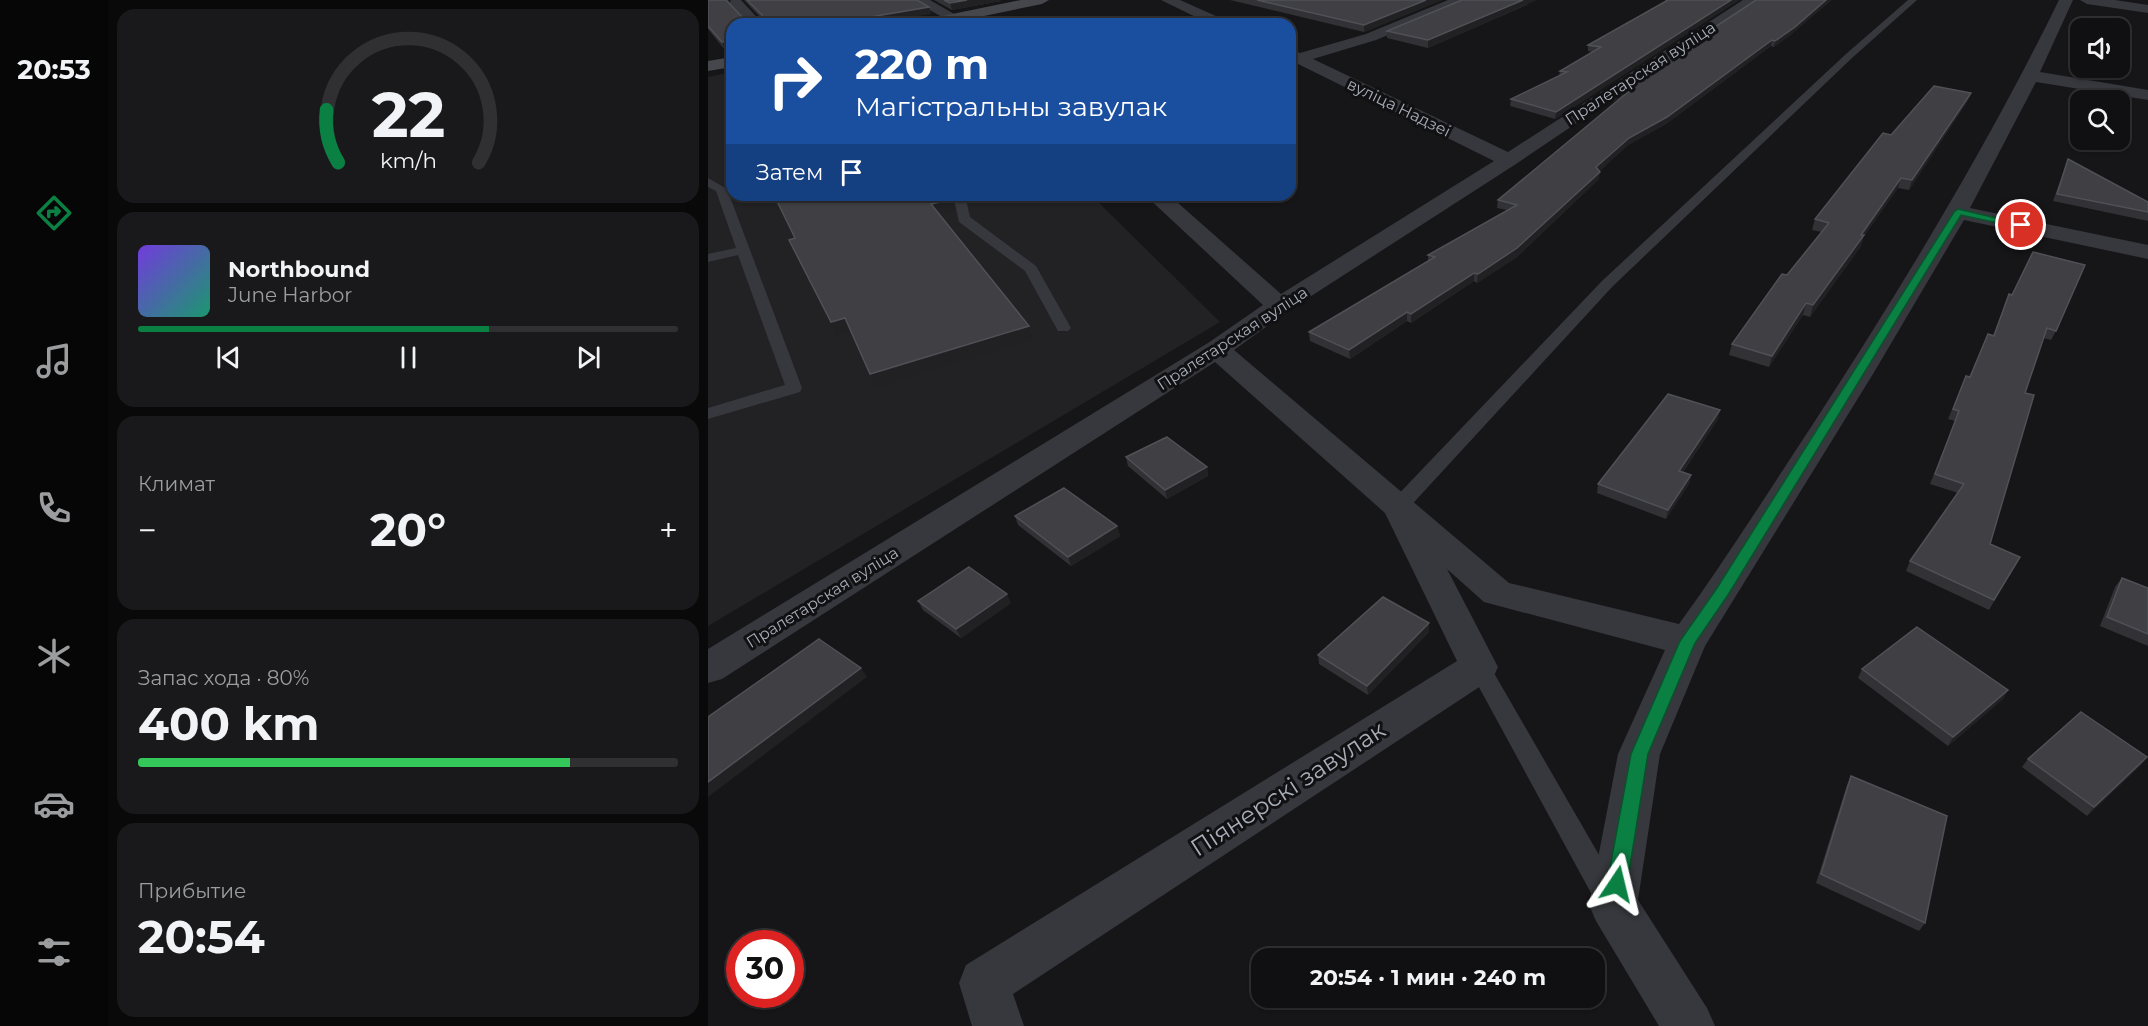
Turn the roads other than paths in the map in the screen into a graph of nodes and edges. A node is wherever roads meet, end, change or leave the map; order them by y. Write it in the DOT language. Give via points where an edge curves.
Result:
graph roads {
  1 [pos="919,0"];
  2 [pos="1042,0"];
  3 [pos="1168,0"];
  4 [pos="1460,0"];
  5 [pos="1752,0"];
  6 [pos="1913,0"];
  7 [pos="2066,0"];
  8 [pos="2087,0"];
  9 [pos="736,3"];
  10 [pos="2148,9"];
  11 [pos="750,18"];
  12 [pos="954,18"];
  13 [pos="1208,18"];
  14 [pos="1296,56"];
  15 [pos="1296,56"];
  16 [pos="726,63"];
  17 [pos="708,66"];
  18 [pos="2032,76"];
  19 [pos="2148,95"];
  20 [pos="1509,160"];
  21 [pos="720,185"];
  22 [pos="960,201"];
  23 [pos="1163,201"];
  24 [pos="1958,212"];
  25 [pos="743,249"];
  26 [pos="2148,252"];
  27 [pos="708,258"];
  28 [pos="1279,306"];
  29 [pos="1063,328"];
  30 [pos="1217,349"];
  31 [pos="708,414"];
  32 [pos="1398,507"];
  33 [pos="1688,641"];
  34 [pos="1479,667"];
  35 [pos="708,668"];
  36 [pos="1613,905"];
  37 [pos="998,1026"];
  38 [pos="1689,1026"];
  1 -- 12 [label="street"];
  2 -- 12 [label="main road"];
  3 -- 13 [label="street"];
  4 -- 14 [label="street" via="1371,37"];
  5 -- 20 [label="street, Пралетарская вуліца"];
  6 -- 32 [label="lane" via="1607,284"];
  7 -- 18 [label="street"];
  8 -- 10 [label="street"];
  9 -- 11 [label="street"];
  15 -- 20 [label="street, вуліца Надзеі"];
  16 -- 17 [label="main road"];
  18 -- 19 [label="street"];
  18 -- 24 [label="street"];
  20 -- 28 [label="street, Пралетарская вуліца"];
  21 -- 25 [label="lane"];
  22 -- 29 [label="lane" via="964,219 1031,269"];
  23 -- 28 [label="street"];
  24 -- 26 [label="street"];
  24 -- 33 [label="street"];
  25 -- 27 [label="lane"];
  25 -- 31 [label="lane" via="794,388"];
  28 -- 30 [label="street, Пралетарская вуліца"];
  30 -- 32 [label="street"];
  30 -- 35 [label="street, Пралетарская вуліца"];
  32 -- 33 [label="street" via="1497,593"];
  32 -- 34 [label="street"];
  33 -- 36 [label="street" via="1640,754"];
  34 -- 36 [label="lane"];
  34 -- 37 [label="street, Піянерскі завулак" via="984,983"];
  36 -- 38 [label="street"];
}
